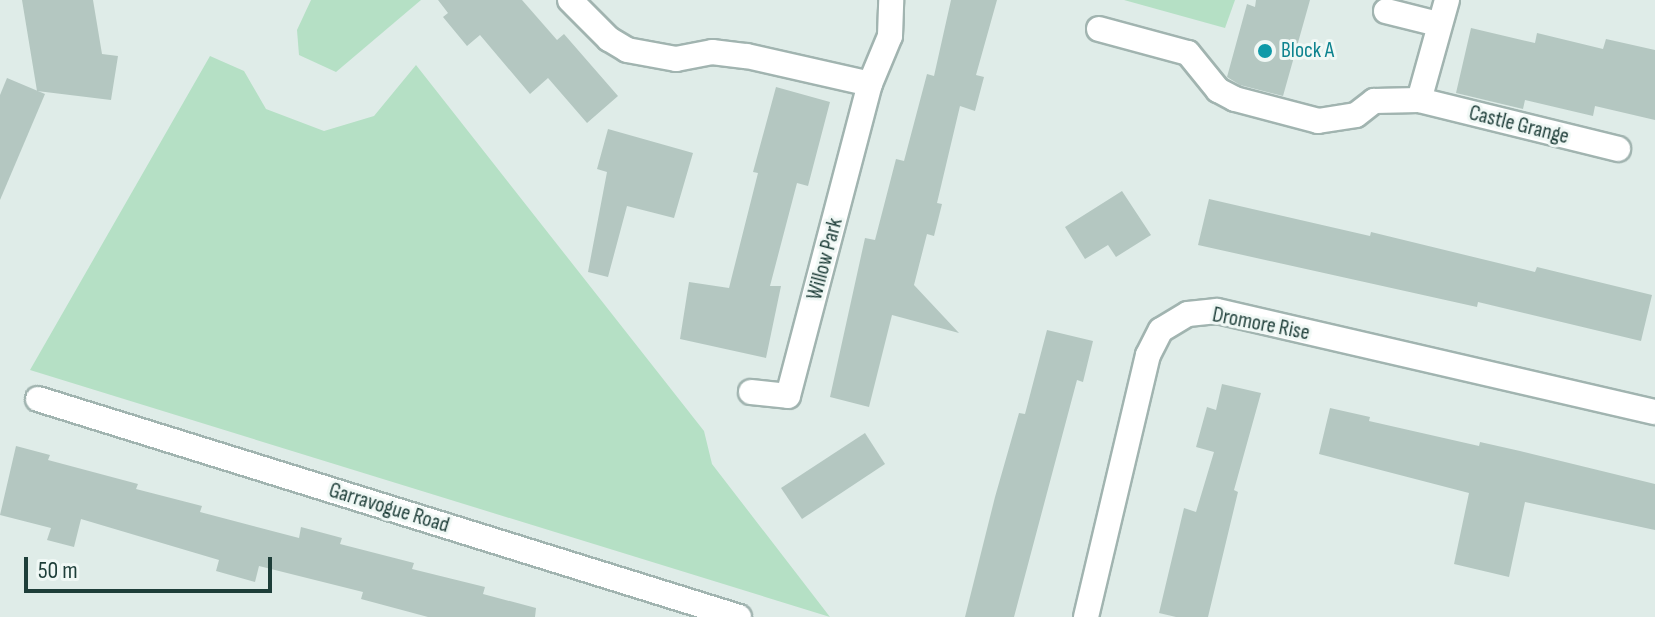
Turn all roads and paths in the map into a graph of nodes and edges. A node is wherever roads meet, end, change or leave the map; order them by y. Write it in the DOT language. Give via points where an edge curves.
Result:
graph roads {
  1 [pos="570,0"];
  2 [pos="891,0"];
  3 [pos="1447,0"];
  4 [pos="1386,11"];
  5 [pos="1438,24"];
  6 [pos="1099,29"];
  7 [pos="870,84"];
  8 [pos="1419,100"];
  9 [pos="1618,149"];
  10 [pos="751,392"];
  11 [pos="38,399"];
  12 [pos="1655,412"];
  13 [pos="739,617"];
  14 [pos="1086,617"];
  1 -- 7 [label="street" via="609,39 641,54 676,59 712,52 747,56"];
  2 -- 7 [label="street, Willow Park" via="890,36"];
  3 -- 5 [label="street"];
  4 -- 5 [label="street"];
  5 -- 8 [label="street"];
  6 -- 8 [label="street, Castle Grange" via="1188,53 1218,90 1235,99 1318,121 1356,115 1374,101"];
  7 -- 10 [label="street, Willow Park" via="788,396"];
  8 -- 9 [label="street, Castle Grange"];
  11 -- 13 [label="street, Garravogue Road"];
  12 -- 14 [label="street, Dromore Rise" via="1217,311 1188,314 1161,330 1148,355"];
}
